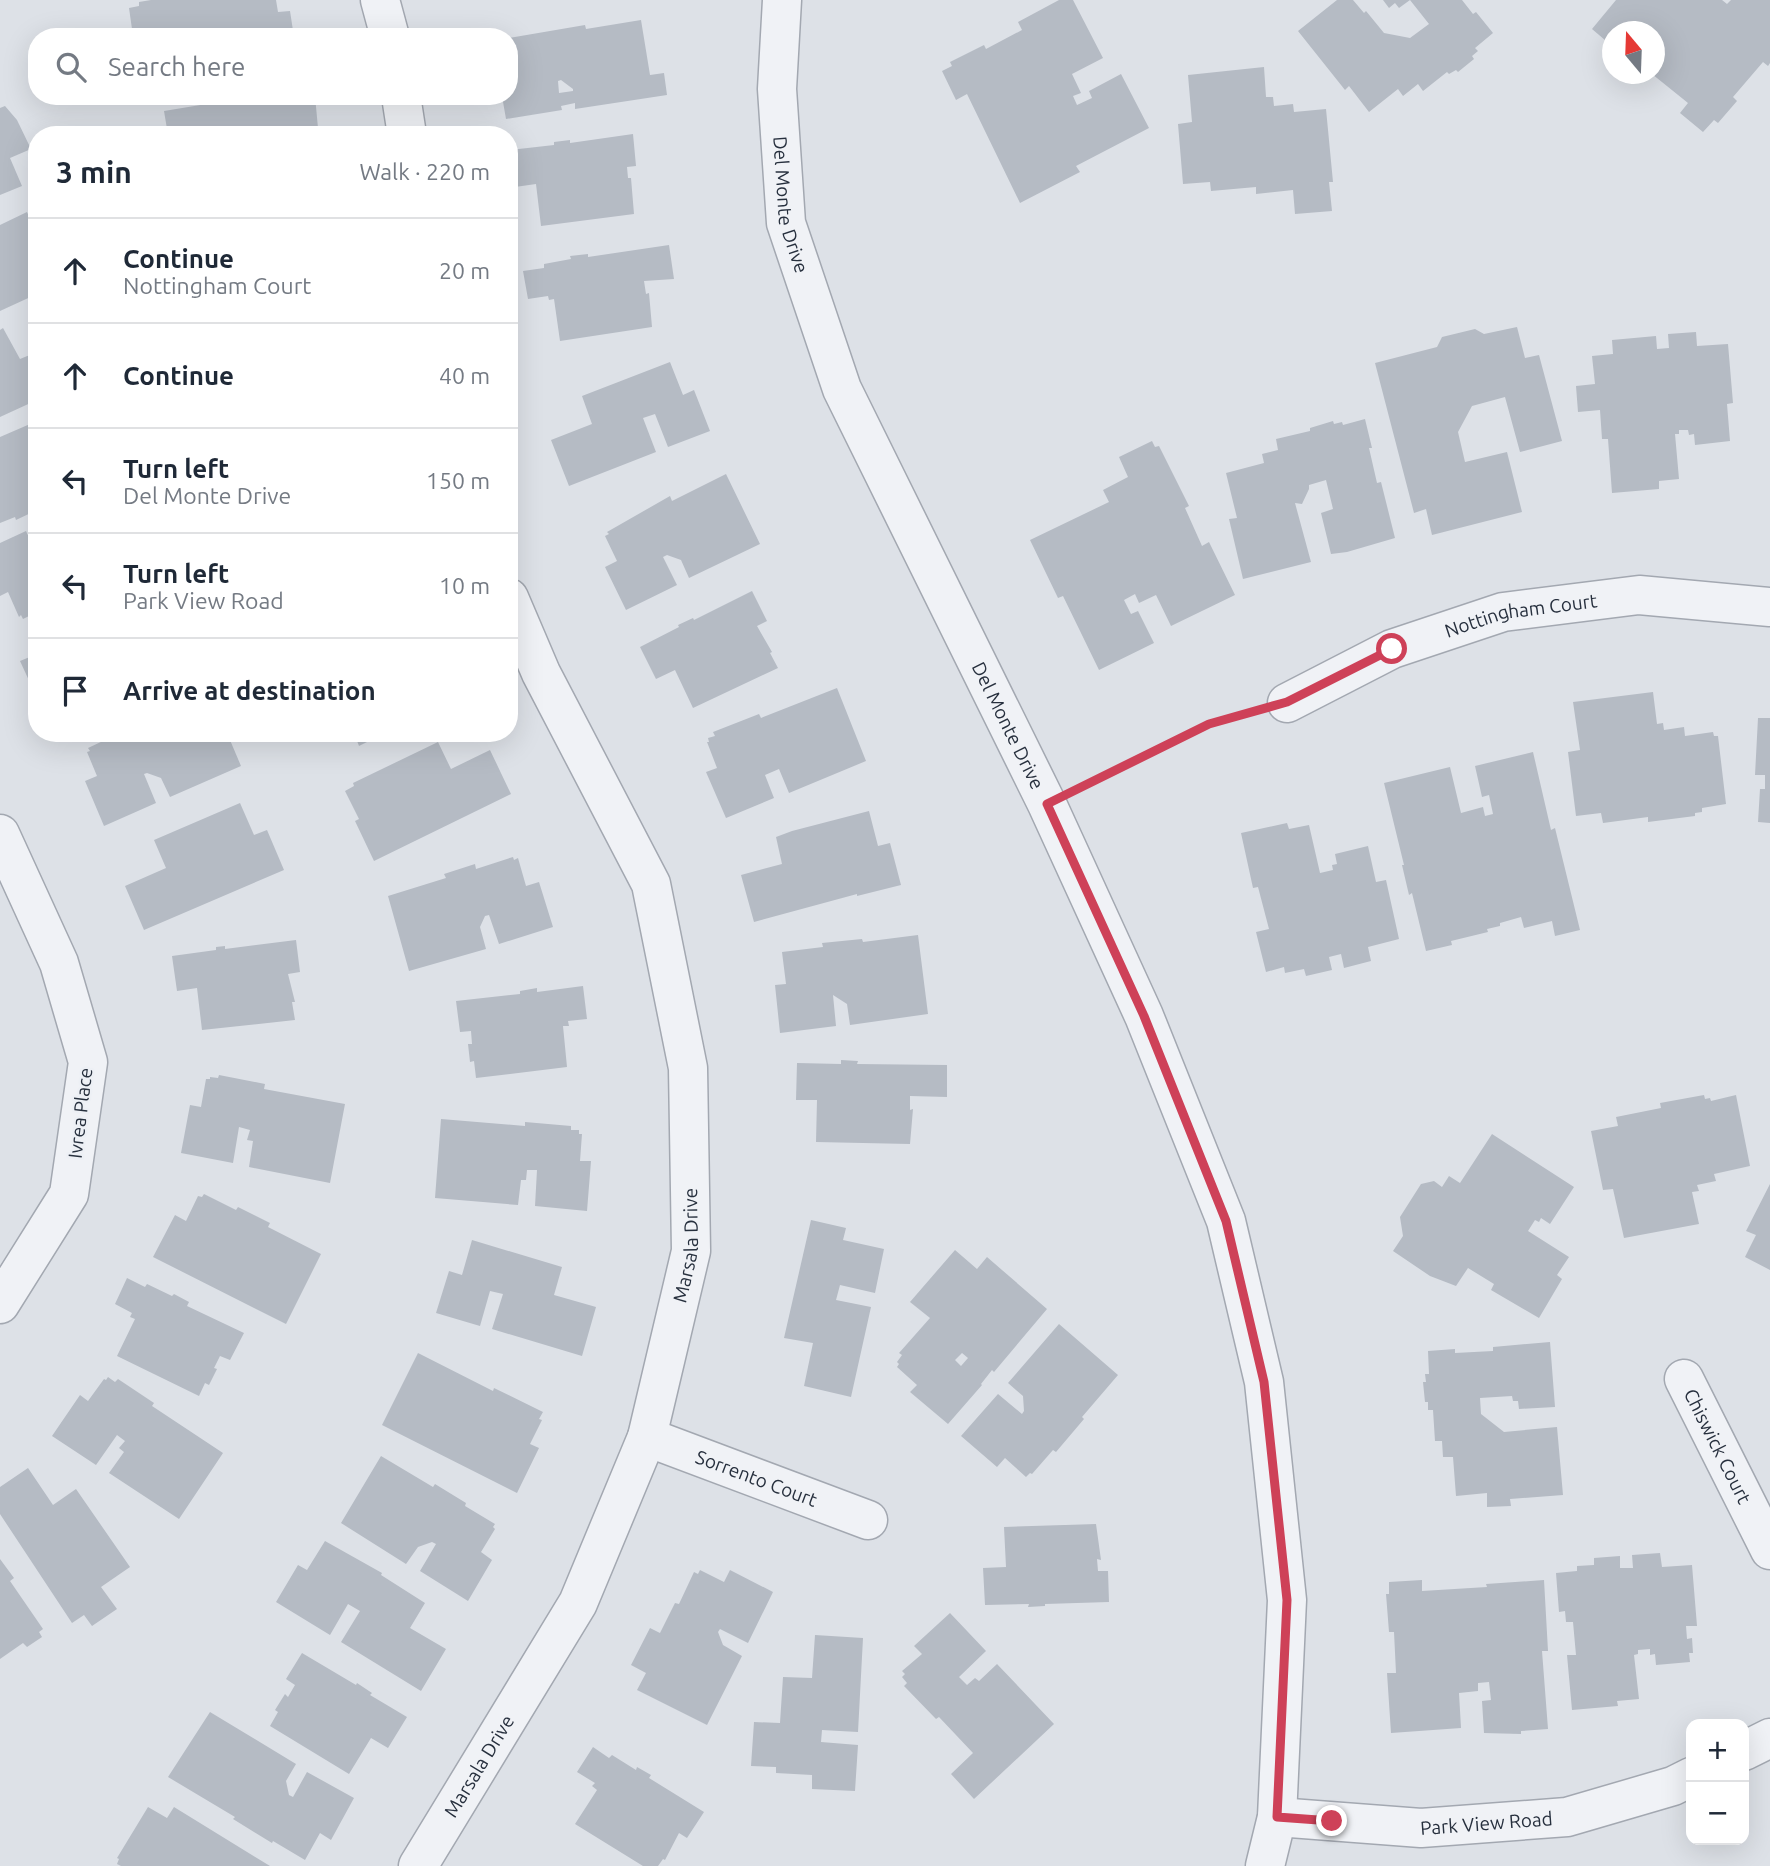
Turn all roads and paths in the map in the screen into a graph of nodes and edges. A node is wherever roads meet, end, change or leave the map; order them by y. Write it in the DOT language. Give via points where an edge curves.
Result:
graph roads {
  1 [pos="380,0"];
  2 [pos="782,0"];
  3 [pos="388,28"];
  4 [pos="402,105"];
  5 [pos="406,126"];
  6 [pos="1770,607"];
  7 [pos="518,619"];
  8 [pos="1287,702"];
  9 [pos="1047,804"];
  10 [pos="0,834"];
  11 [pos="0,1304"];
  12 [pos="1684,1379"];
  13 [pos="647,1437"];
  14 [pos="868,1520"];
  15 [pos="1770,1550"];
  16 [pos="1770,1738"];
  17 [pos="1749,1748"];
  18 [pos="1686,1780"];
  19 [pos="1277,1817"];
  20 [pos="418,1866"];
  21 [pos="1265,1866"];
  1 -- 3 [label="street"];
  2 -- 9 [label="street, Del Monte Drive" via="777,89 786,223 842,389"];
  4 -- 5 [label="street"];
  6 -- 8 [label="street, Nottingham Court" via="1639,595 1503,612 1392,649"];
  7 -- 13 [label="street, Marsala Drive" via="541,673 651,884 688,1068 691,1251"];
  8 -- 9 [label="path" via="1209,724"];
  9 -- 19 [label="street, Del Monte Drive" via="1144,1016 1226,1221 1264,1382 1287,1600"];
  10 -- 11 [label="street, Ivrea Place" via="59,963 88,1062 69,1194"];
  12 -- 15 [label="street, Chiswick Court"];
  13 -- 14 [label="street, Sorrento Court"];
  13 -- 20 [label="street, Marsala Drive" via="578,1603"];
  16 -- 17 [label="street"];
  18 -- 19 [label="street, Park View Road" via="1567,1817 1421,1828"];
  19 -- 21 [label="street, Del Monte Drive"];
}
